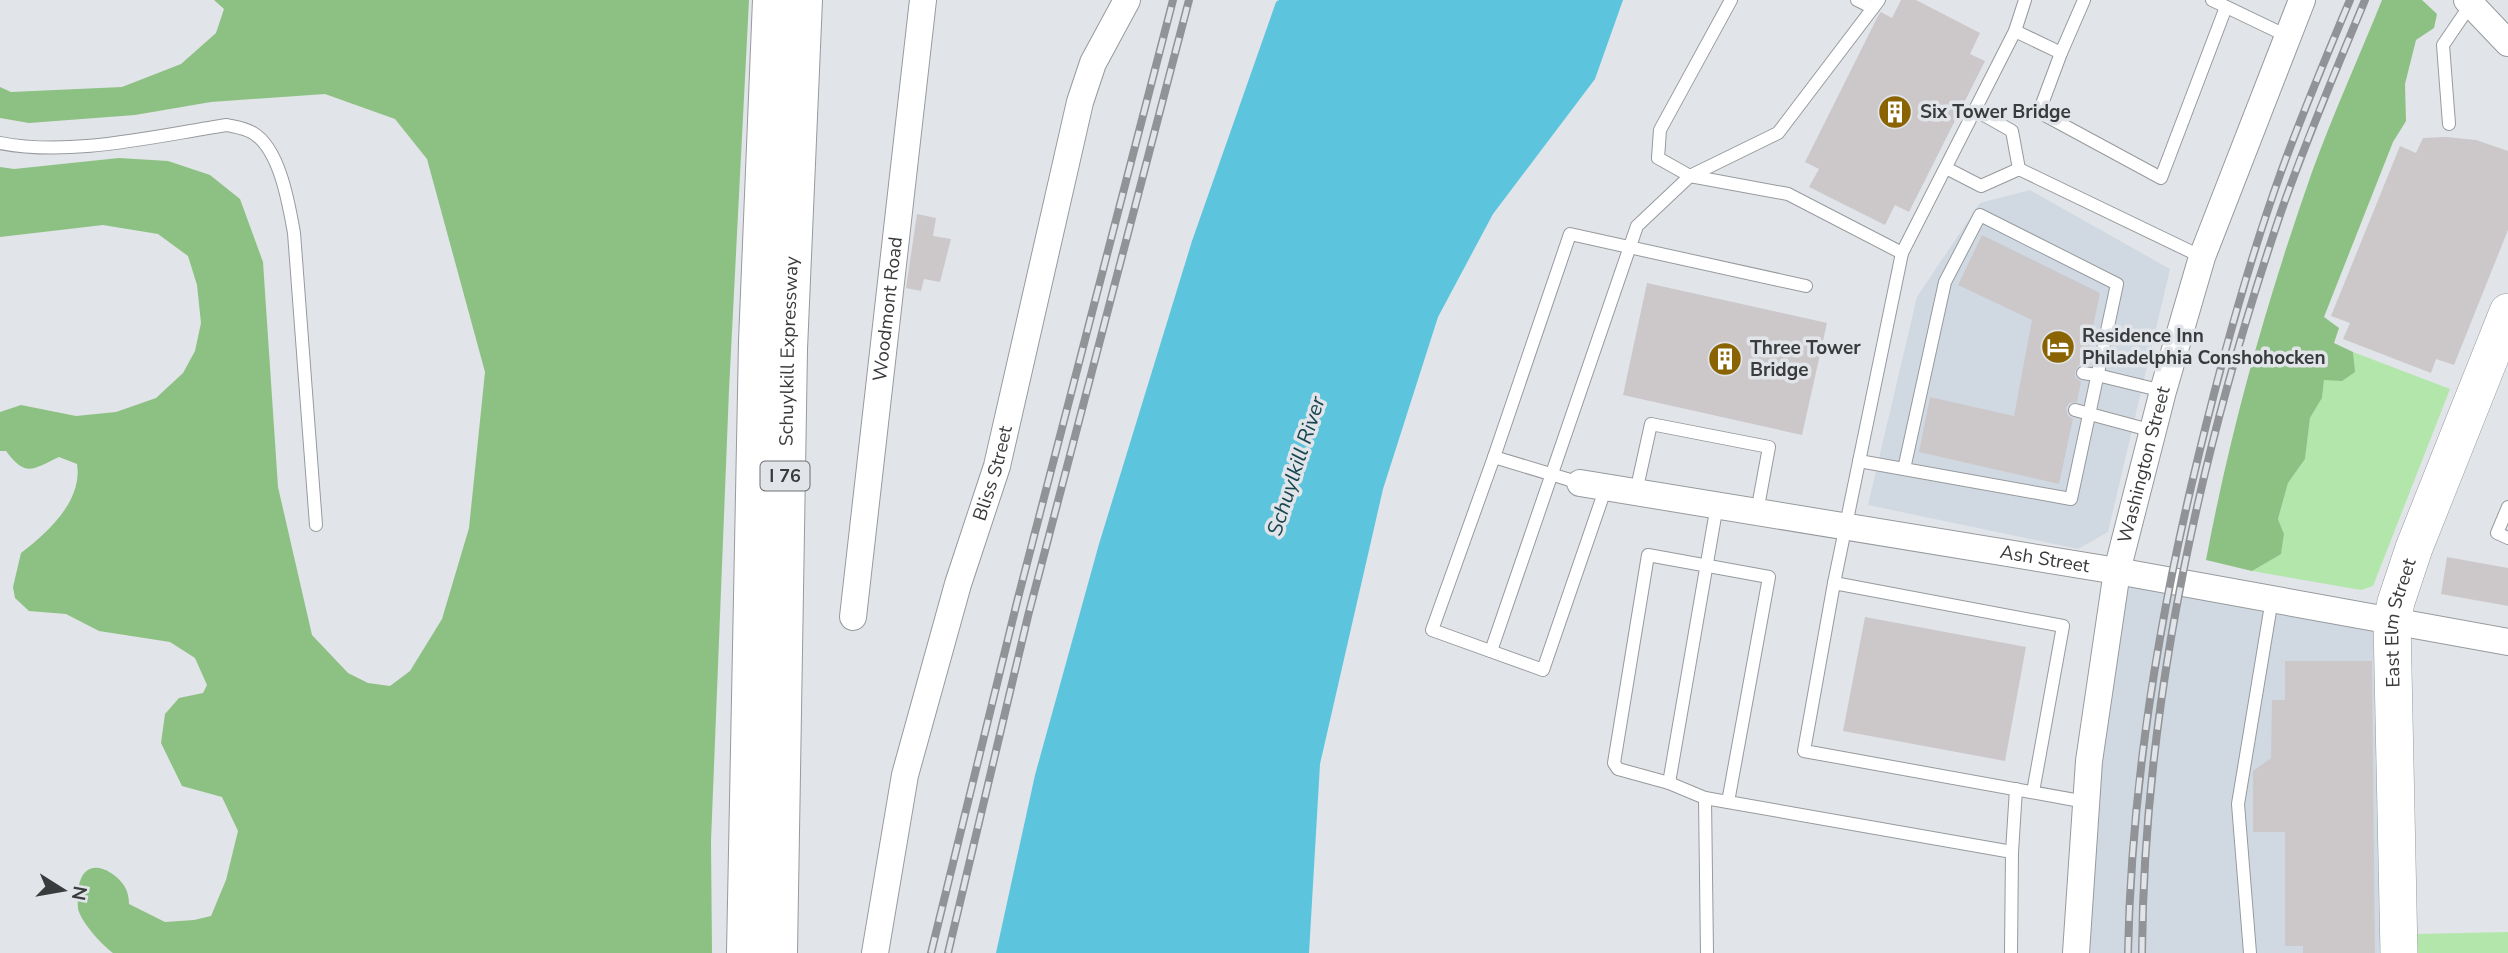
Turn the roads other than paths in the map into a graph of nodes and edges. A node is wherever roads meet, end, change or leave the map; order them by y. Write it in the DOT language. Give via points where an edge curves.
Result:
graph roads {
  1 [pos="772,0"];
  2 [pos="803,0"];
  3 [pos="923,0"];
  4 [pos="1127,0"];
  5 [pos="1731,0"];
  6 [pos="1857,0"];
  7 [pos="2025,0"];
  8 [pos="2084,0"];
  9 [pos="2212,0"];
  10 [pos="2302,0"];
  11 [pos="2469,2"];
  12 [pos="1876,4"];
  13 [pos="2226,7"];
  14 [pos="2015,31"];
  15 [pos="2287,36"];
  16 [pos="2508,43"];
  17 [pos="2061,53"];
  18 [pos="1975,110"];
  19 [pos="2449,124"];
  20 [pos="0,143"];
  21 [pos="1945,168"];
  22 [pos="2019,169"];
  23 [pos="1690,176"];
  24 [pos="1629,247"];
  25 [pos="1902,253"];
  26 [pos="2202,257"];
  27 [pos="1807,286"];
  28 [pos="2508,312"];
  29 [pos="2083,373"];
  30 [pos="2097,374"];
  31 [pos="2164,391"];
  32 [pos="2075,410"];
  33 [pos="2088,415"];
  34 [pos="2153,431"];
  35 [pos="1494,457"];
  36 [pos="1859,461"];
  37 [pos="1904,469"];
  38 [pos="1551,474"];
  39 [pos="1580,482"];
  40 [pos="1606,487"];
  41 [pos="1636,492"];
  42 [pos="1717,505"];
  43 [pos="2508,507"];
  44 [pos="1757,512"];
  45 [pos="316,525"];
  46 [pos="1846,527"];
  47 [pos="2508,538"];
  48 [pos="1706,566"];
  49 [pos="2117,571"];
  50 [pos="1834,583"];
  51 [pos="2272,599"];
  52 [pos="853,617"];
  53 [pos="2392,622"];
  54 [pos="2508,642"];
  55 [pos="1491,651"];
  56 [pos="1669,783"];
  57 [pos="2016,789"];
  58 [pos="2033,792"];
  59 [pos="1705,798"];
  60 [pos="1728,802"];
  61 [pos="2086,802"];
  62 [pos="2011,852"];
  63 [pos="746,953"];
  64 [pos="778,953"];
  65 [pos="875,953"];
  66 [pos="1707,953"];
  67 [pos="2011,953"];
  68 [pos="2076,953"];
  69 [pos="2250,953"];
  70 [pos="2399,953"];
  1 -- 63 [label="highway, Schuylkill Expressway / I 76" via="758,342"];
  2 -- 64 [label="highway, Schuylkill Expressway / I 76" via="788,362"];
  3 -- 52 [label="street, Woodmont Road"];
  4 -- 65 [label="street, Bliss Street" via="1093,64 1080,102 997,466 958,584 905,775"];
  5 -- 23 [label="lane" via="1660,130 1658,158"];
  6 -- 12 [label="lane"];
  7 -- 14 [label="lane"];
  8 -- 17 [label="lane"];
  9 -- 13 [label="lane"];
  10 -- 15 [label="street, Washington Street"];
  11 -- 16 [label="street"];
  11 -- 19 [label="lane" via="2443,45"];
  12 -- 23 [label="lane" via="1778,133"];
  13 -- 15 [label="lane"];
  13 -- 17 [label="lane" via="2161,178 2039,112"];
  14 -- 17 [label="lane"];
  14 -- 18 [label="lane"];
  15 -- 26 [label="street, Washington Street"];
  18 -- 21 [label="lane"];
  18 -- 22 [label="lane" via="2012,131"];
  20 -- 45 [label="lane" via="41,149 73,147 227,125 256,134 278,170 294,233"];
  21 -- 22 [label="lane" via="1981,186"];
  21 -- 25 [label="lane"];
  22 -- 26 [label="lane"];
  23 -- 24 [label="lane" via="1637,226"];
  23 -- 25 [label="lane" via="1788,194"];
  24 -- 27 [label="lane"];
  24 -- 35 [label="lane" via="1570,234"];
  24 -- 38 [label="lane"];
  25 -- 36 [label="lane"];
  26 -- 31 [label="street, Washington Street"];
  28 -- 53 [label="main road, East Elm Street" via="2414,548"];
  29 -- 30 [label="lane"];
  30 -- 31 [label="lane"];
  30 -- 33 [label="lane"];
  30 -- 37 [label="lane" via="2117,284 1980,215 1945,282"];
  31 -- 34 [label="street, Washington Street"];
  32 -- 33 [label="lane"];
  33 -- 34 [label="lane"];
  33 -- 37 [label="lane" via="2071,499"];
  34 -- 49 [label="street, Washington Street"];
  35 -- 38 [label="lane"];
  35 -- 55 [label="lane" via="1432,630"];
  36 -- 37 [label="lane"];
  36 -- 46 [label="lane"];
  38 -- 39 [label="lane"];
  38 -- 55 [label="lane"];
  39 -- 40 [label="street, Ash Street"];
  40 -- 41 [label="street, Ash Street"];
  40 -- 55 [label="lane" via="1543,670"];
  41 -- 42 [label="street, Ash Street"];
  41 -- 44 [label="lane" via="1651,424 1769,447"];
  42 -- 44 [label="street, Ash Street"];
  42 -- 48 [label="lane"];
  43 -- 47 [label="lane" via="2497,533"];
  44 -- 46 [label="street, Ash Street"];
  46 -- 49 [label="street, Ash Street"];
  46 -- 50 [label="lane"];
  48 -- 56 [label="lane"];
  48 -- 56 [label="lane" via="1648,555 1614,763 1618,769"];
  48 -- 60 [label="lane" via="1769,576"];
  49 -- 51 [label="street, Ash Street"];
  49 -- 61 [label="street, Washington Street"];
  50 -- 57 [label="lane" via="1804,751"];
  50 -- 58 [label="lane" via="2063,626"];
  51 -- 53 [label="street, Ash Street"];
  51 -- 69 [label="lane" via="2238,804"];
  53 -- 54 [label="street, Ash Street"];
  53 -- 70 [label="main road, East Elm Street"];
  56 -- 59 [label="lane"];
  57 -- 58 [label="lane"];
  57 -- 62 [label="lane"];
  58 -- 61 [label="lane"];
  59 -- 60 [label="lane"];
  59 -- 66 [label="lane"];
  60 -- 62 [label="lane"];
  61 -- 68 [label="street, Washington Street"];
  62 -- 67 [label="lane"];
}
